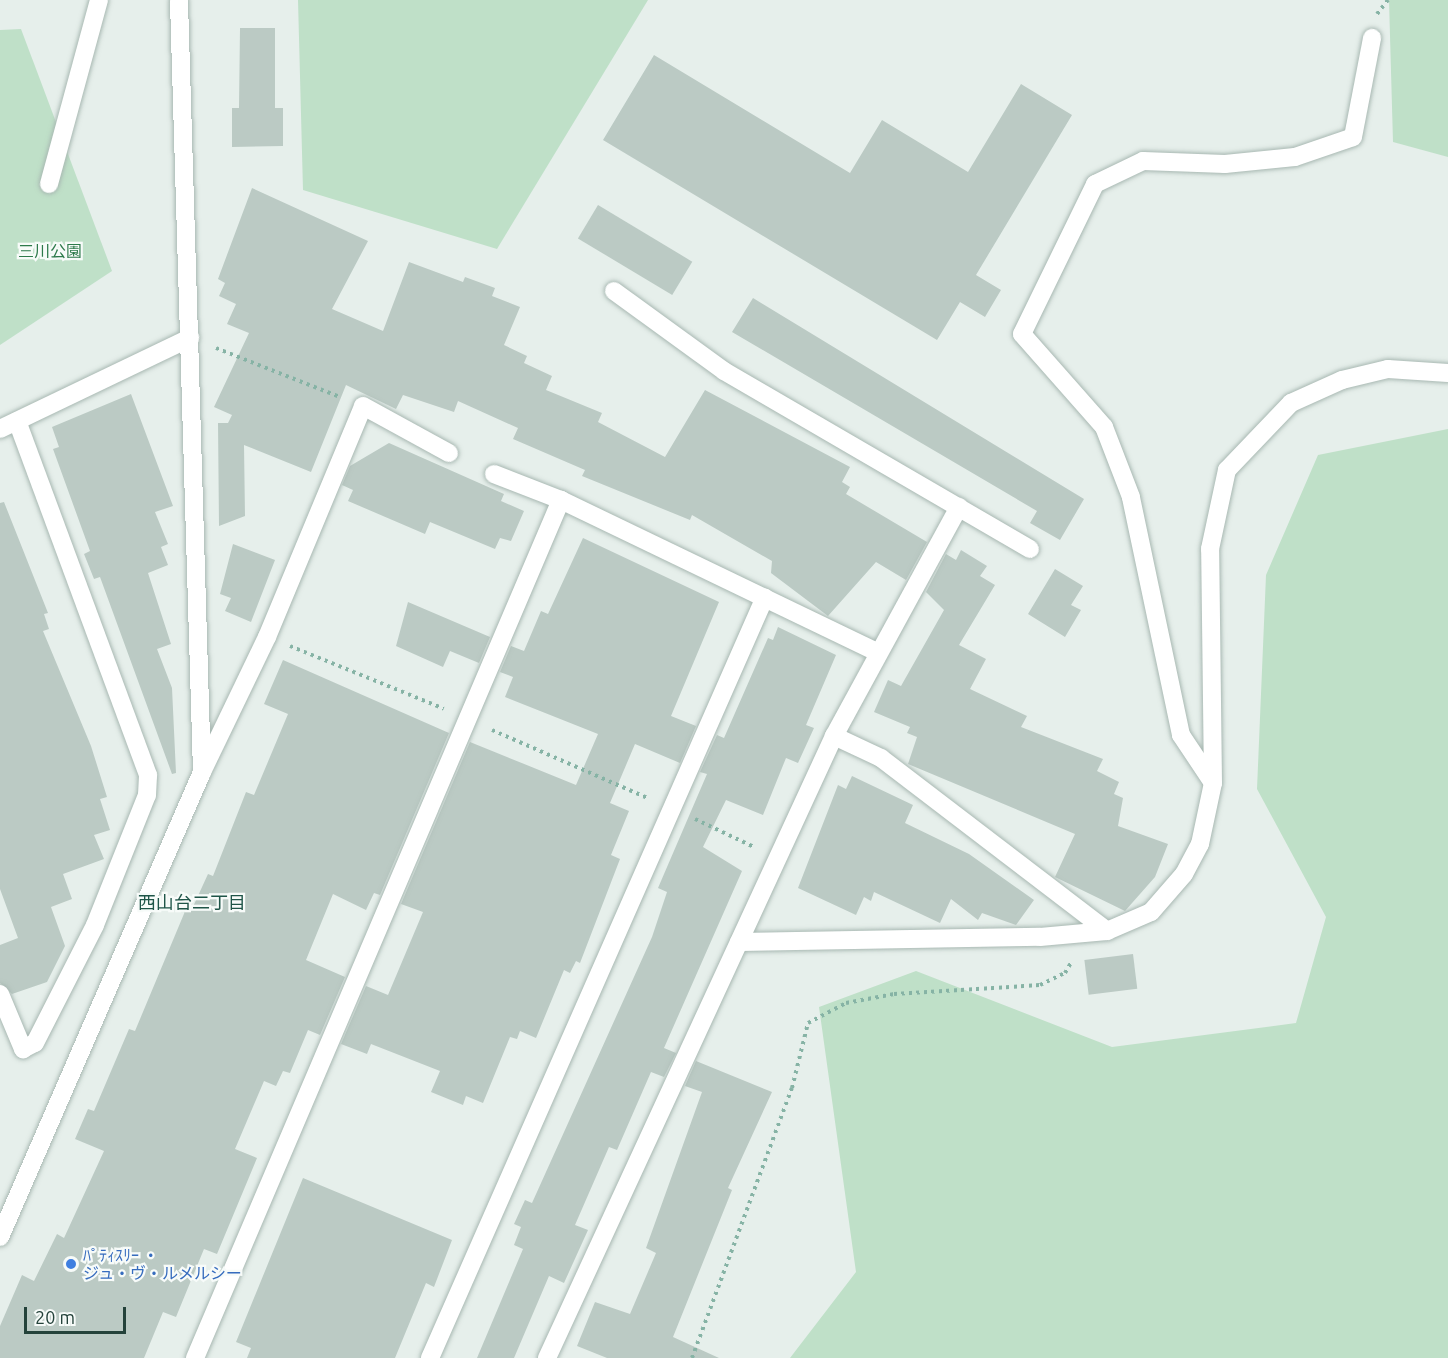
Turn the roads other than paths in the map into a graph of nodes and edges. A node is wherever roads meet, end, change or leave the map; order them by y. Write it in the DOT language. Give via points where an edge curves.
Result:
graph roads {
  1 [pos="99,0"];
  2 [pos="179,0"];
  3 [pos="1372,38"];
  4 [pos="49,184"];
  5 [pos="614,291"];
  6 [pos="190,338"];
  7 [pos="1448,373"];
  8 [pos="17,421"];
  9 [pos="0,429"];
  10 [pos="449,453"];
  11 [pos="494,474"];
  12 [pos="561,500"];
  13 [pos="959,507"];
  14 [pos="1030,549"];
  15 [pos="765,597"];
  16 [pos="877,652"];
  17 [pos="834,736"];
  18 [pos="202,772"];
  19 [pos="1213,783"];
  20 [pos="1107,931"];
  21 [pos="739,942"];
  22 [pos="0,994"];
  23 [pos="0,1237"];
  24 [pos="195,1358"];
  25 [pos="430,1358"];
  26 [pos="547,1358"];
  1 -- 4 [label="street"];
  2 -- 6 [label="street"];
  3 -- 19 [label="street" via="1353,137 1295,157 1225,164 1143,161 1095,184 1022,334 1104,428 1131,497 1180,735"];
  5 -- 13 [label="street" via="724,371"];
  6 -- 8 [label="street"];
  6 -- 18 [label="street"];
  7 -- 19 [label="street" via="1388,369 1342,380 1291,403 1227,470 1210,549"];
  8 -- 9 [label="street"];
  8 -- 22 [label="street" via="148,785 95,925 35,1043 23,1049"];
  10 -- 18 [label="street" via="363,406 267,636"];
  11 -- 12 [label="street"];
  12 -- 15 [label="street"];
  12 -- 24 [label="street"];
  13 -- 14 [label="street"];
  13 -- 16 [label="street"];
  15 -- 16 [label="street"];
  15 -- 25 [label="street"];
  16 -- 17 [label="street"];
  17 -- 20 [label="street" via="881,758"];
  17 -- 21 [label="street"];
  18 -- 23 [label="street"];
  19 -- 20 [label="street" via="1200,844 1184,873 1151,912"];
  20 -- 21 [label="street"];
  21 -- 26 [label="street"];
}
